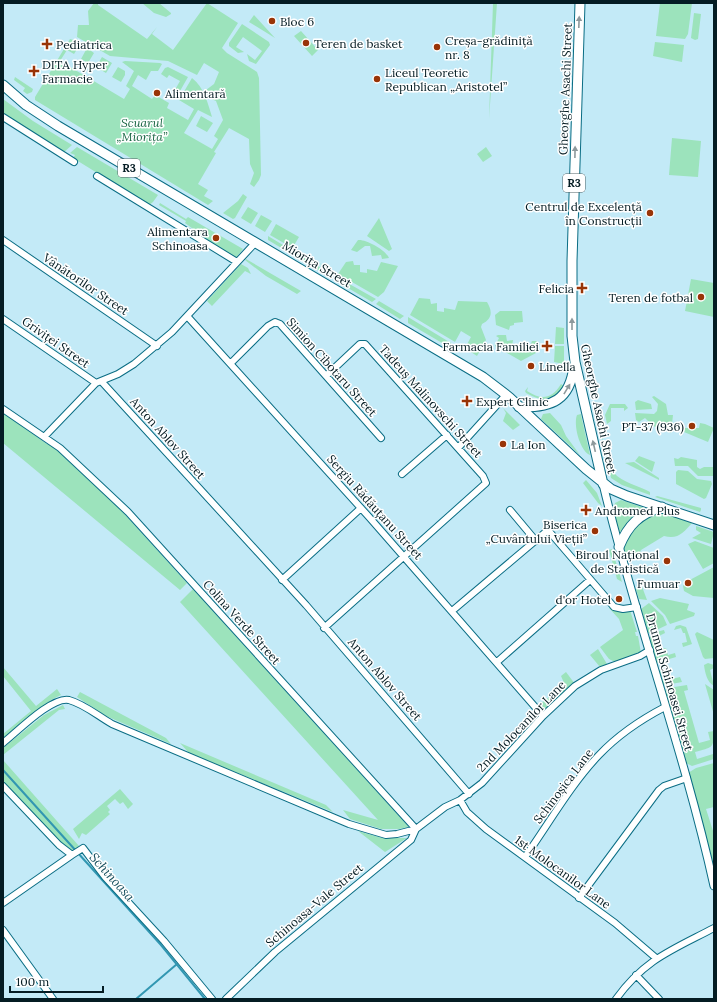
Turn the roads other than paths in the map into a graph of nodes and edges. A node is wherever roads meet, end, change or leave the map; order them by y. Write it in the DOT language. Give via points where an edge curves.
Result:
graph roads {
  1 [pos="580,3"];
  2 [pos="3,85"];
  3 [pos="3,117"];
  4 [pos="74,162"];
  5 [pos="97,176"];
  6 [pos="3,240"];
  7 [pos="256,242"];
  8 [pos="237,262"];
  9 [pos="187,316"];
  10 [pos="3,319"];
  11 [pos="158,346"];
  12 [pos="575,362"];
  13 [pos="231,363"];
  14 [pos="326,376"];
  15 [pos="99,382"];
  16 [pos="506,395"];
  17 [pos="519,407"];
  18 [pos="3,409"];
  19 [pos="447,435"];
  20 [pos="45,436"];
  21 [pos="381,438"];
  22 [pos="458,448"];
  23 [pos="402,474"];
  24 [pos="603,484"];
  25 [pos="662,507"];
  26 [pos="361,508"];
  27 [pos="510,510"];
  28 [pos="714,525"];
  29 [pos="536,541"];
  30 [pos="619,547"];
  31 [pos="404,556"];
  32 [pos="282,580"];
  33 [pos="590,580"];
  34 [pos="637,607"];
  35 [pos="452,611"];
  36 [pos="324,628"];
  37 [pos="650,650"];
  38 [pos="497,662"];
  39 [pos="665,707"];
  40 [pos="543,716"];
  41 [pos="3,743"];
  42 [pos="687,778"];
  43 [pos="3,786"];
  44 [pos="469,794"];
  45 [pos="460,800"];
  46 [pos="416,830"];
  47 [pos="74,853"];
  48 [pos="525,857"];
  49 [pos="714,886"];
  50 [pos="579,898"];
  51 [pos="3,903"];
  52 [pos="714,928"];
  53 [pos="3,930"];
  54 [pos="656,958"];
  55 [pos="636,975"];
  56 [pos="54,999"];
  57 [pos="212,999"];
  58 [pos="226,999"];
  59 [pos="616,999"];
  60 [pos="659,999"];
  12 -- 1 [label="main road, Gheorghe Asachi Street / R3, one-way" via="572,336 572,261"];
  2 -- 7 [label="main road, Miorița Street / R3" via="58,126"];
  3 -- 4 [label="street"];
  5 -- 8 [label="street"];
  6 -- 11 [label="street, Vânătorilor Street"];
  7 -- 8 [label="street"];
  7 -- 16 [label="main road, Miorița Street / R3" via="472,370"];
  8 -- 9 [label="street"];
  9 -- 11 [label="street"];
  9 -- 13 [label="street, Sergiu Rădăuțanu Street"];
  10 -- 15 [label="street, Griviței Street"];
  11 -- 15 [label="street" via="134,364"];
  17 -- 12 [label="main road, R3, one-way" via="541,406 559,399 572,381"];
  24 -- 12 [label="main road, Gheorghe Asachi Street, one-way"];
  13 -- 14 [label="street, Simion Cibotaru Street" via="275,322 282,326"];
  13 -- 26 [label="street, Sergiu Rădăuțanu Street"];
  14 -- 19 [label="street, Tadeuș Malinovschi Street" via="360,344 365,344"];
  14 -- 21 [label="street, Simion Cibotaru Street"];
  15 -- 20 [label="street"];
  15 -- 32 [label="street, Anton Ablov Street"];
  16 -- 17 [label="main road, Miorița Street / R3"];
  16 -- 22 [label="street"];
  17 -- 24 [label="main road, Miorița Street"];
  18 -- 20 [label="street, Colina Verde Street"];
  19 -- 22 [label="street, Tadeuș Malinovschi Street"];
  19 -- 23 [label="street"];
  20 -- 46 [label="street, Colina Verde Street" via="128,512"];
  22 -- 31 [label="street, Tadeuș Malinovschi Street" via="486,479 484,486"];
  24 -- 25 [label="main road, Miorița Street" via="618,493"];
  24 -- 30 [label="street, Drumul Schinoasei Street"];
  25 -- 28 [label="main road, Miorița Street"];
  25 -- 30 [label="main road" via="646,512 634,521"];
  26 -- 31 [label="street, Sergiu Rădăuțanu Street"];
  26 -- 32 [label="street"];
  27 -- 29 [label="street"];
  29 -- 33 [label="street" via="548,530"];
  29 -- 35 [label="street"];
  30 -- 34 [label="street, Drumul Schinoasei Street"];
  31 -- 35 [label="street, Sergiu Rădăuțanu Street"];
  31 -- 36 [label="street"];
  32 -- 36 [label="street, Anton Ablov Street"];
  33 -- 34 [label="street" via="617,608"];
  33 -- 38 [label="street"];
  34 -- 37 [label="street, Drumul Schinoasei Street"];
  35 -- 38 [label="street, Sergiu Rădăuțanu Street"];
  36 -- 44 [label="street, Anton Ablov Street" via="350,654"];
  37 -- 39 [label="street, Drumul Schinoasei Street"];
  37 -- 40 [label="street, 2nd Molocanilor Lane" via="590,675"];
  38 -- 40 [label="street, Sergiu Rădăuțanu Street"];
  39 -- 42 [label="street, Drumul Schinoasei Street"];
  39 -- 48 [label="street, Schinoșica Lane" via="635,726 598,755"];
  40 -- 44 [label="street, 2nd Molocanilor Lane" via="503,762"];
  41 -- 46 [label="street" via="47,708 58,701 67,700 77,703 112,724 349,824 386,835"];
  42 -- 49 [label="street, Drumul Schinoasei Street"];
  42 -- 50 [label="street" via="664,786 655,794"];
  43 -- 47 [label="street" via="54,840"];
  44 -- 45 [label="street, 2nd Molocanilor Lane"];
  45 -- 46 [label="street, 2nd Molocanilor Lane" via="445,807"];
  45 -- 48 [label="street, 1st Molocanilor Lane" via="467,812"];
  46 -- 58 [label="street, Schinoasa-Vale Street" via="411,840 275,952"];
  47 -- 51 [label="street"];
  47 -- 57 [label="street" via="83,848 105,877 164,941"];
  48 -- 50 [label="street, 1st Molocanilor Lane"];
  50 -- 54 [label="street, 1st Molocanilor Lane" via="632,936"];
  52 -- 54 [label="street"];
  53 -- 56 [label="street"];
  54 -- 55 [label="street"];
  55 -- 59 [label="street"];
  55 -- 60 [label="street"];
}
